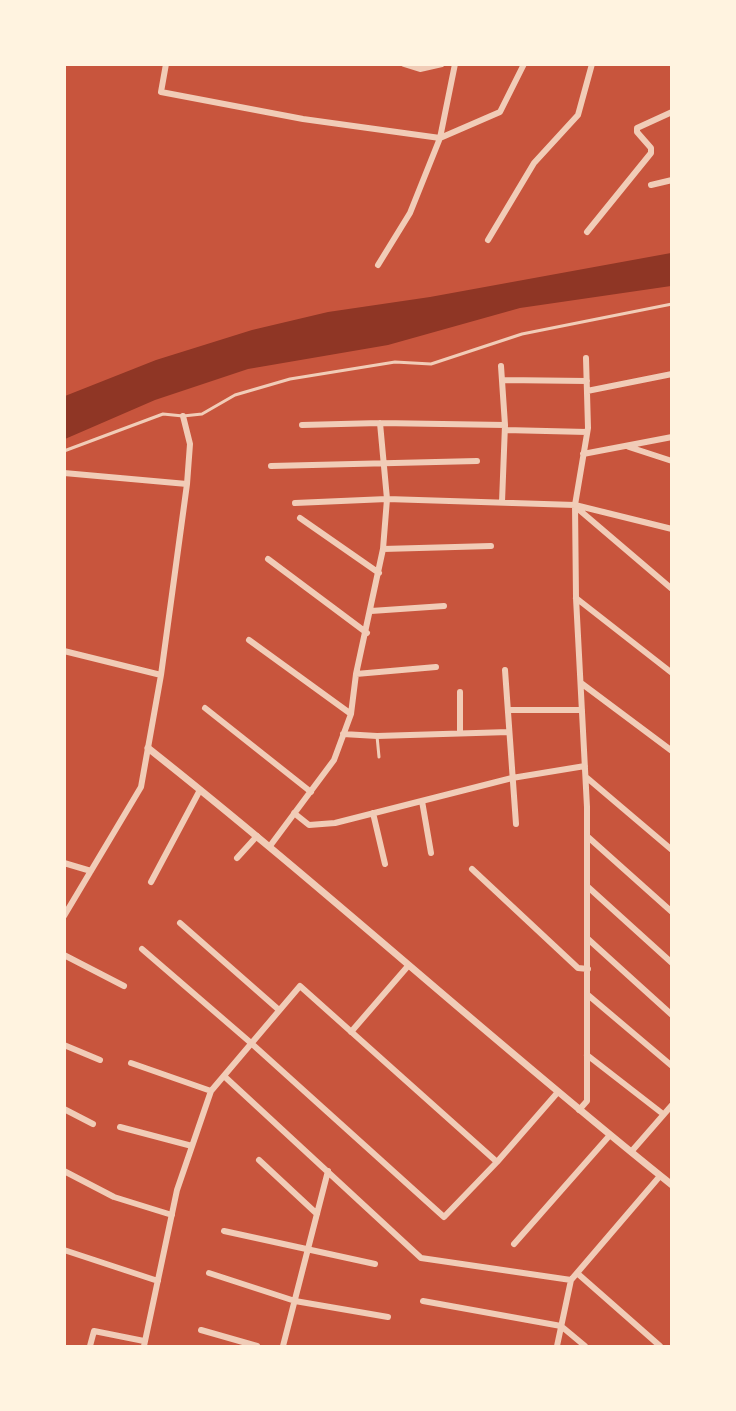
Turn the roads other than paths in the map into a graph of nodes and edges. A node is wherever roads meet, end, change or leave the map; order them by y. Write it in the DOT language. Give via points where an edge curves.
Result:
graph roads {
  1 [pos="166,64"];
  2 [pos="404,64"];
  3 [pos="442,64"];
  4 [pos="455,64"];
  5 [pos="524,64"];
  6 [pos="592,64"];
  7 [pos="672,112"];
  8 [pos="440,138"];
  9 [pos="672,180"];
  10 [pos="651,185"];
  11 [pos="587,232"];
  12 [pos="488,240"];
  13 [pos="378,265"];
  14 [pos="672,304"];
  15 [pos="586,358"];
  16 [pos="501,366"];
  17 [pos="672,374"];
  18 [pos="502,380"];
  19 [pos="586,381"];
  20 [pos="587,391"];
  21 [pos="183,416"];
  22 [pos="380,423"];
  23 [pos="302,425"];
  24 [pos="505,428"];
  25 [pos="587,432"];
  26 [pos="672,437"];
  27 [pos="627,446"];
  28 [pos="64,451"];
  29 [pos="583,454"];
  30 [pos="477,461"];
  31 [pos="672,461"];
  32 [pos="386,462"];
  33 [pos="270,465"];
  34 [pos="64,472"];
  35 [pos="187,483"];
  36 [pos="387,499"];
  37 [pos="502,502"];
  38 [pos="295,503"];
  39 [pos="574,505"];
  40 [pos="300,518"];
  41 [pos="672,529"];
  42 [pos="491,546"];
  43 [pos="383,549"];
  44 [pos="268,559"];
  45 [pos="379,573"];
  46 [pos="672,589"];
  47 [pos="576,598"];
  48 [pos="444,606"];
  49 [pos="371,611"];
  50 [pos="367,633"];
  51 [pos="249,640"];
  52 [pos="64,651"];
  53 [pos="436,667"];
  54 [pos="505,670"];
  55 [pos="672,673"];
  56 [pos="356,674"];
  57 [pos="161,675"];
  58 [pos="581,683"];
  59 [pos="460,693"];
  60 [pos="205,708"];
  61 [pos="508,710"];
  62 [pos="582,710"];
  63 [pos="351,714"];
  64 [pos="460,732"];
  65 [pos="509,732"];
  66 [pos="344,734"];
  67 [pos="377,736"];
  68 [pos="148,748"];
  69 [pos="672,751"];
  70 [pos="379,757"];
  71 [pos="585,766"];
  72 [pos="586,777"];
  73 [pos="512,778"];
  74 [pos="200,790"];
  75 [pos="311,792"];
  76 [pos="422,801"];
  77 [pos="294,813"];
  78 [pos="373,813"];
  79 [pos="516,824"];
  80 [pos="256,836"];
  81 [pos="588,837"];
  82 [pos="270,846"];
  83 [pos="672,850"];
  84 [pos="431,853"];
  85 [pos="237,858"];
  86 [pos="64,863"];
  87 [pos="385,864"];
  88 [pos="472,869"];
  89 [pos="91,871"];
  90 [pos="151,882"];
  91 [pos="588,887"];
  92 [pos="672,912"];
  93 [pos="64,916"];
  94 [pos="180,923"];
  95 [pos="588,939"];
  96 [pos="142,950"];
  97 [pos="64,955"];
  98 [pos="672,963"];
  99 [pos="408,966"];
  100 [pos="588,969"];
  101 [pos="124,986"];
  102 [pos="588,995"];
  103 [pos="279,1010"];
  104 [pos="672,1015"];
  105 [pos="351,1032"];
  106 [pos="251,1043"];
  107 [pos="64,1045"];
  108 [pos="588,1055"];
  109 [pos="100,1060"];
  110 [pos="130,1063"];
  111 [pos="672,1066"];
  112 [pos="224,1076"];
  113 [pos="211,1091"];
  114 [pos="558,1092"];
  115 [pos="672,1105"];
  116 [pos="64,1110"];
  117 [pos="579,1110"];
  118 [pos="663,1114"];
  119 [pos="93,1124"];
  120 [pos="120,1127"];
  121 [pos="610,1135"];
  122 [pos="192,1146"];
  123 [pos="631,1152"];
  124 [pos="259,1160"];
  125 [pos="497,1162"];
  126 [pos="64,1171"];
  127 [pos="328,1171"];
  128 [pos="660,1176"];
  129 [pos="672,1185"];
  130 [pos="317,1214"];
  131 [pos="172,1215"];
  132 [pos="224,1231"];
  133 [pos="514,1244"];
  134 [pos="308,1249"];
  135 [pos="64,1250"];
  136 [pos="375,1264"];
  137 [pos="209,1273"];
  138 [pos="577,1273"];
  139 [pos="571,1280"];
  140 [pos="158,1281"];
  141 [pos="295,1301"];
  142 [pos="423,1301"];
  143 [pos="388,1317"];
  144 [pos="561,1326"];
  145 [pos="201,1330"];
  146 [pos="144,1344"];
  147 [pos="90,1347"];
  148 [pos="257,1347"];
  149 [pos="283,1347"];
  150 [pos="557,1347"];
  151 [pos="585,1347"];
  152 [pos="660,1347"];
  1 -- 8 [label="street" via="161,92 303,119"];
  2 -- 3 [label="street" via="420,69"];
  4 -- 8 [label="street"];
  5 -- 8 [label="street" via="500,112"];
  6 -- 12 [label="street" via="578,115 534,163"];
  7 -- 11 [label="street" via="637,128 651,153"];
  8 -- 13 [label="street" via="410,213"];
  9 -- 10 [label="street"];
  14 -- 21 [label="lane" via="522,334 431,364 395,362 290,379 235,395 202,414"];
  15 -- 19 [label="street"];
  16 -- 18 [label="street"];
  17 -- 20 [label="street"];
  18 -- 19 [label="street"];
  18 -- 24 [label="street"];
  19 -- 20 [label="street"];
  20 -- 25 [label="street"];
  21 -- 28 [label="lane" via="163,414"];
  21 -- 35 [label="street" via="190,444"];
  22 -- 23 [label="street"];
  22 -- 24 [label="street"];
  22 -- 32 [label="street"];
  24 -- 25 [label="street"];
  24 -- 37 [label="street"];
  25 -- 29 [label="street"];
  26 -- 27 [label="street"];
  27 -- 29 [label="street"];
  27 -- 31 [label="street"];
  29 -- 39 [label="street"];
  30 -- 32 [label="street"];
  32 -- 33 [label="street"];
  32 -- 36 [label="street"];
  34 -- 35 [label="street"];
  35 -- 57 [label="street"];
  36 -- 37 [label="street"];
  36 -- 38 [label="street"];
  36 -- 43 [label="street"];
  37 -- 39 [label="street"];
  39 -- 41 [label="street"];
  39 -- 46 [label="street"];
  39 -- 47 [label="street"];
  40 -- 45 [label="street"];
  42 -- 43 [label="street"];
  43 -- 45 [label="street"];
  44 -- 50 [label="street"];
  45 -- 49 [label="street"];
  47 -- 55 [label="street"];
  47 -- 58 [label="street"];
  48 -- 49 [label="street"];
  49 -- 50 [label="street"];
  50 -- 56 [label="street"];
  51 -- 63 [label="street"];
  52 -- 57 [label="street"];
  53 -- 56 [label="street"];
  54 -- 61 [label="street"];
  56 -- 63 [label="street"];
  57 -- 68 [label="street"];
  58 -- 62 [label="street"];
  58 -- 69 [label="street"];
  59 -- 64 [label="street"];
  60 -- 75 [label="street"];
  61 -- 62 [label="street"];
  61 -- 65 [label="street"];
  62 -- 71 [label="street"];
  63 -- 66 [label="street"];
  64 -- 65 [label="street"];
  64 -- 67 [label="street"];
  65 -- 73 [label="street"];
  66 -- 67 [label="street"];
  66 -- 75 [label="street" via="334,760"];
  67 -- 70 [label="lane"];
  68 -- 74 [label="street"];
  68 -- 89 [label="street" via="141,787"];
  71 -- 72 [label="street"];
  71 -- 73 [label="street"];
  72 -- 81 [label="street"];
  72 -- 83 [label="street"];
  73 -- 76 [label="street"];
  73 -- 79 [label="street"];
  74 -- 80 [label="street"];
  74 -- 90 [label="street"];
  75 -- 77 [label="street"];
  76 -- 78 [label="street"];
  76 -- 84 [label="street"];
  77 -- 78 [label="street" via="309,825"];
  77 -- 82 [label="street"];
  78 -- 87 [label="street"];
  80 -- 82 [label="street"];
  80 -- 85 [label="street"];
  81 -- 91 [label="street"];
  81 -- 92 [label="street"];
  82 -- 99 [label="street"];
  86 -- 89 [label="street"];
  88 -- 100 [label="street" via="578,968"];
  89 -- 93 [label="street"];
  91 -- 95 [label="street"];
  91 -- 98 [label="street"];
  94 -- 103 [label="street"];
  95 -- 100 [label="street"];
  95 -- 104 [label="street"];
  96 -- 106 [label="street"];
  97 -- 101 [label="street"];
  99 -- 105 [label="street"];
  99 -- 114 [label="street"];
  100 -- 102 [label="street"];
  102 -- 108 [label="street"];
  102 -- 111 [label="street"];
  103 -- 105 [label="street" via="300,986"];
  103 -- 106 [label="street"];
  105 -- 125 [label="street"];
  106 -- 112 [label="street"];
  106 -- 125 [label="street" via="444,1217"];
  107 -- 109 [label="street"];
  108 -- 117 [label="street" via="587,1101"];
  108 -- 118 [label="street"];
  110 -- 113 [label="street"];
  112 -- 113 [label="street"];
  112 -- 127 [label="street"];
  113 -- 122 [label="street"];
  114 -- 117 [label="street"];
  114 -- 125 [label="street"];
  115 -- 118 [label="street"];
  116 -- 119 [label="street"];
  117 -- 121 [label="street"];
  118 -- 123 [label="street"];
  120 -- 122 [label="street"];
  121 -- 123 [label="street"];
  121 -- 133 [label="street"];
  122 -- 131 [label="street"];
  123 -- 128 [label="street"];
  124 -- 130 [label="street"];
  126 -- 131 [label="street" via="114,1197"];
  127 -- 130 [label="street"];
  127 -- 139 [label="street" via="421,1258"];
  128 -- 129 [label="street"];
  128 -- 138 [label="street"];
  130 -- 134 [label="street"];
  131 -- 140 [label="street"];
  132 -- 134 [label="street"];
  134 -- 136 [label="street"];
  134 -- 141 [label="street"];
  135 -- 140 [label="street"];
  137 -- 141 [label="street"];
  138 -- 139 [label="street"];
  138 -- 152 [label="street"];
  139 -- 144 [label="street"];
  140 -- 146 [label="street"];
  141 -- 143 [label="street"];
  141 -- 149 [label="street"];
  142 -- 144 [label="street"];
  144 -- 150 [label="street"];
  144 -- 151 [label="street"];
  145 -- 148 [label="street"];
  146 -- 147 [label="street" via="94,1331"];
}
